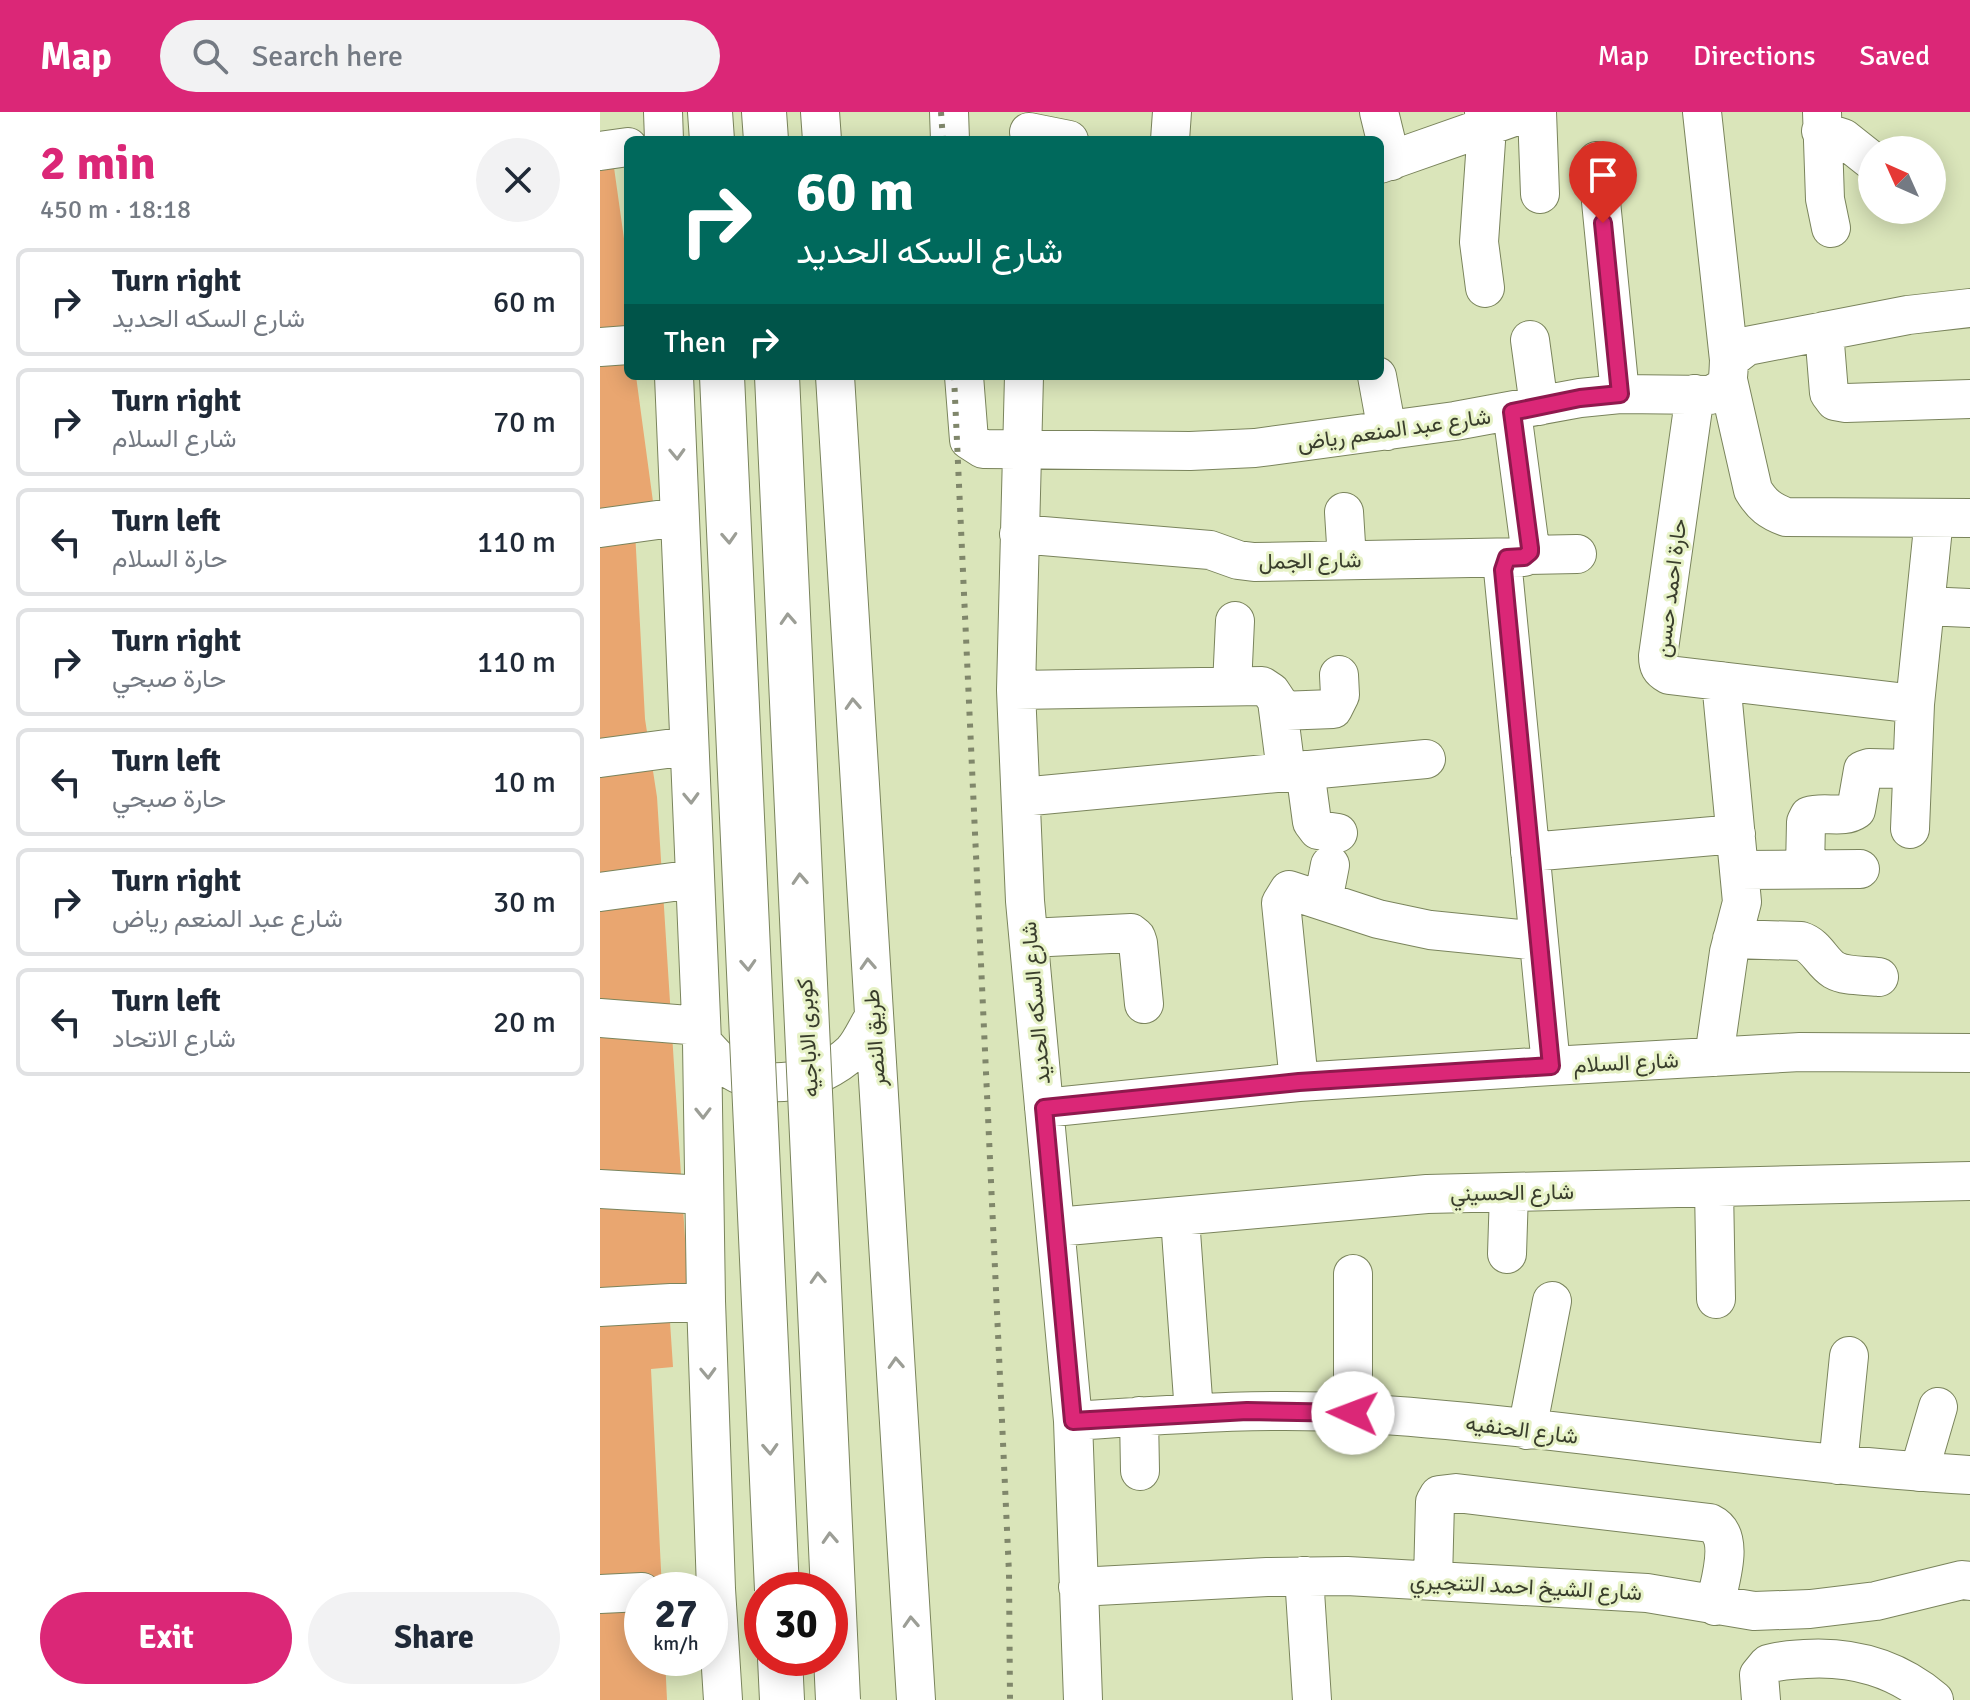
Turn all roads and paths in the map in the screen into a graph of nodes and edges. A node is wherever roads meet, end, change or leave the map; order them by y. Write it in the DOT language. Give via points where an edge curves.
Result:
graph roads {
  1 [pos="663,112"];
  2 [pos="710,112"];
  3 [pos="764,112"];
  4 [pos="820,112"];
  5 [pos="949,112"];
  6 [pos="1172,112"];
  7 [pos="1379,112"];
  8 [pos="1528,112"];
  9 [pos="1537,112"];
  10 [pos="1702,112"];
  11 [pos="1486,120"];
  12 [pos="1822,122"];
  13 [pos="1444,126"];
  14 [pos="1029,128"];
  15 [pos="664,136"];
  16 [pos="712,136"];
  17 [pos="766,136"];
  18 [pos="822,136"];
  19 [pos="950,136"];
  20 [pos="1056,136"];
  21 [pos="1170,136"];
  22 [pos="1382,136"];
  23 [pos="624,148"];
  24 [pos="1858,150"];
  25 [pos="600,151"];
  26 [pos="1597,161"];
  27 [pos="1385,162"];
  28 [pos="1540,194"];
  29 [pos="1831,228"];
  30 [pos="1485,288"];
  31 [pos="1970,308"];
  32 [pos="1824,331"];
  33 [pos="1530,340"];
  34 [pos="624,345"];
  35 [pos="600,347"];
  36 [pos="1717,378"];
  37 [pos="674,380"];
  38 [pos="722,380"];
  39 [pos="777,380"];
  40 [pos="835,380"];
  41 [pos="964,380"];
  42 [pos="1024,380"];
  43 [pos="1378,380"];
  44 [pos="1620,394"];
  45 [pos="1970,399"];
  46 [pos="1526,409"];
  47 [pos="1387,431"];
  48 [pos="1022,449"];
  49 [pos="1344,512"];
  50 [pos="679,517"];
  51 [pos="1952,518"];
  52 [pos="600,528"];
  53 [pos="1019,534"];
  54 [pos="1577,554"];
  55 [pos="1517,556"];
  56 [pos="1347,560"];
  57 [pos="1925,606"];
  58 [pos="1970,608"];
  59 [pos="1235,621"];
  60 [pos="1339,675"];
  61 [pos="1721,681"];
  62 [pos="1232,686"];
  63 [pos="1016,690"];
  64 [pos="1915,704"];
  65 [pos="1280,711"];
  66 [pos="689,746"];
  67 [pos="600,758"];
  68 [pos="1426,759"];
  69 [pos="1911,769"];
  70 [pos="1296,770"];
  71 [pos="1021,797"];
  72 [pos="1910,829"];
  73 [pos="1530,852"];
  74 [pos="1737,852"];
  75 [pos="1330,866"];
  76 [pos="1805,869"];
  77 [pos="1860,869"];
  78 [pos="695,879"];
  79 [pos="600,892"];
  80 [pos="1029,938"];
  81 [pos="1732,939"];
  82 [pos="1539,941"];
  83 [pos="1879,977"];
  84 [pos="1144,1004"];
  85 [pos="600,1018"];
  86 [pos="872,1020"];
  87 [pos="701,1034"];
  88 [pos="1970,1053"];
  89 [pos="1714,1057"];
  90 [pos="1551,1066"];
  91 [pos="1299,1082"];
  92 [pos="1044,1108"];
  93 [pos="1970,1181"];
  94 [pos="1714,1188"];
  95 [pos="600,1189"];
  96 [pos="1509,1192"];
  97 [pos="704,1195"];
  98 [pos="1180,1218"];
  99 [pos="1056,1227"];
  100 [pos="1507,1254"];
  101 [pos="1353,1274"];
  102 [pos="1716,1299"];
  103 [pos="706,1301"];
  104 [pos="1552,1301"];
  105 [pos="600,1307"];
  106 [pos="1849,1356"];
  107 [pos="1938,1407"];
  108 [pos="1194,1413"];
  109 [pos="1353,1413"];
  110 [pos="1139,1416"];
  111 [pos="1073,1421"];
  112 [pos="1527,1430"];
  113 [pos="1838,1465"];
  114 [pos="1140,1471"];
  115 [pos="1919,1472"];
  116 [pos="1970,1475"];
  117 [pos="702,1572"];
  118 [pos="776,1572"];
  119 [pos="1304,1576"];
  120 [pos="1433,1580"];
  121 [pos="1970,1581"];
  122 [pos="1078,1587"];
  123 [pos="624,1593"];
  124 [pos="600,1594"];
  125 [pos="1715,1606"];
  126 [pos="718,1676"];
  127 [pos="781,1676"];
  128 [pos="1894,1688"];
  129 [pos="723,1700"];
  130 [pos="782,1700"];
  131 [pos="838,1700"];
  132 [pos="916,1700"];
  133 [pos="1083,1700"];
  134 [pos="1312,1700"];
  135 [pos="1761,1700"];
  136 [pos="1934,1700"];
  1 -- 15 [label="street"];
  2 -- 16 [label="highway"];
  3 -- 17 [label="highway"];
  4 -- 18 [label="street"];
  5 -- 19 [label="street"];
  6 -- 21 [label="street"];
  7 -- 22 [label="street"];
  8 -- 11 [label="street"];
  9 -- 28 [label="street"];
  10 -- 36 [label="street"];
  11 -- 13 [label="street"];
  11 -- 30 [label="street" via="1479,242"];
  12 -- 24 [label="street"];
  12 -- 29 [label="street"];
  13 -- 27 [label="street"];
  14 -- 20 [label="street"];
  23 -- 25 [label="street"];
  26 -- 44 [label="street" via="1592,284"];
  31 -- 32 [label="street, شارع عبد المنعم رياض"];
  32 -- 36 [label="street, شارع عبد المنعم رياض" via="1747,346"];
  32 -- 45 [label="street" via="1829,393 1835,401"];
  33 -- 46 [label="street"];
  34 -- 35 [label="street"];
  36 -- 44 [label="street, شارع عبد المنعم رياض"];
  36 -- 51 [label="street" via="1753,490 1771,512 1786,517"];
  36 -- 61 [label="street, حارة احمد حسن" via="1658,665 1669,675"];
  37 -- 50 [label="street, one-way"];
  38 -- 118 [label="highway, one-way, bridge"];
  131 -- 39 [label="highway, كوبرى الاباجيه, one-way, bridge"];
  86 -- 40 [label="street, طريق النصر, one-way"];
  41 -- 48 [label="street" via="969,440 983,449"];
  42 -- 48 [label="street, شارع السكه الحديد"];
  43 -- 47 [label="street"];
  44 -- 46 [label="street, شارع عبد المنعم رياض"];
  46 -- 47 [label="street, شارع عبد المنعم رياض"];
  46 -- 55 [label="street" via="1530,548"];
  47 -- 48 [label="street, شارع عبد المنعم رياض" via="1255,448"];
  48 -- 53 [label="street, شارع السكه الحديد"];
  49 -- 56 [label="street"];
  50 -- 52 [label="street"];
  50 -- 66 [label="street"];
  51 -- 57 [label="street"];
  53 -- 56 [label="street, شارع الجمل" via="1210,550 1254,562"];
  53 -- 63 [label="street, شارع السكه الحديد"];
  54 -- 55 [label="street, شارع الجمل"];
  55 -- 56 [label="street, شارع الجمل"];
  55 -- 73 [label="street" via="1503,570"];
  57 -- 58 [label="street"];
  57 -- 64 [label="street"];
  59 -- 62 [label="street"];
  60 -- 65 [label="street" via="1340,695 1333,709"];
  61 -- 64 [label="street, حارة احمد حسن"];
  61 -- 74 [label="street"];
  62 -- 63 [label="street"];
  62 -- 65 [label="street" via="1262,686"];
  63 -- 71 [label="street, شارع السكه الحديد"];
  64 -- 69 [label="street"];
  65 -- 70 [label="street"];
  66 -- 67 [label="street"];
  66 -- 78 [label="street, one-way"];
  68 -- 70 [label="street"];
  69 -- 72 [label="street"];
  69 -- 76 [label="street" via="1863,770 1856,810 1809,816"];
  70 -- 71 [label="street"];
  70 -- 75 [label="street"];
  71 -- 80 [label="street, شارع السكه الحديد"];
  73 -- 74 [label="street"];
  73 -- 82 [label="street"];
  74 -- 76 [label="street"];
  74 -- 81 [label="street" via="1741,914"];
  75 -- 82 [label="street" via="1378,919"];
  75 -- 91 [label="street" via="1289,890 1281,903"];
  76 -- 77 [label="street"];
  78 -- 79 [label="street"];
  78 -- 87 [label="street"];
  80 -- 84 [label="street" via="1131,933 1138,943"];
  80 -- 92 [label="street, شارع السكه الحديد"];
  81 -- 83 [label="street" via="1801,941 1837,972"];
  81 -- 89 [label="street"];
  82 -- 90 [label="street"];
  85 -- 87 [label="street"];
  86 -- 87 [label="street" via="854,1050 827,1072 793,1082 758,1081 726,1067"];
  132 -- 86 [label="street, طريق النصر, one-way"];
  87 -- 97 [label="street, one-way"];
  88 -- 89 [label="street, شارع السلام"];
  89 -- 90 [label="street, شارع السلام"];
  90 -- 91 [label="street, شارع السلام"];
  91 -- 92 [label="street, شارع السلام"];
  92 -- 99 [label="street, شارع السكه الحديد"];
  93 -- 94 [label="street, شارع الحسيني"];
  94 -- 96 [label="street, شارع الحسيني"];
  94 -- 102 [label="street"];
  95 -- 97 [label="street"];
  96 -- 98 [label="street, شارع الحسيني" via="1360,1199"];
  96 -- 100 [label="street"];
  97 -- 103 [label="street"];
  98 -- 99 [label="street, شارع الحسيني"];
  98 -- 108 [label="street"];
  99 -- 111 [label="street, شارع السكه الحديد"];
  101 -- 109 [label="street"];
  103 -- 105 [label="street"];
  103 -- 117 [label="street, one-way"];
  104 -- 112 [label="street"];
  106 -- 113 [label="street"];
  107 -- 115 [label="street"];
  108 -- 109 [label="street, شارع الحنفيه"];
  108 -- 110 [label="street, شارع الحنفيه"];
  109 -- 112 [label="street, شارع الحنفيه"];
  110 -- 111 [label="street, شارع الحنفيه"];
  110 -- 114 [label="street"];
  111 -- 122 [label="street, شارع السكه الحديد"];
  112 -- 113 [label="street, شارع الحنفيه"];
  113 -- 115 [label="street, شارع الحنفيه"];
  115 -- 116 [label="street, شارع الحنفيه"];
  119 -- 120 [label="street, شارع الشيخ احمد التنجيري"];
  119 -- 122 [label="street, شارع الشيخ احمد التنجيري"];
  119 -- 134 [label="street"];
  120 -- 125 [label="street, شارع الشيخ احمد التنجيري" via="1647,1593"];
  120 -- 125 [label="street" via="1435,1502 1439,1495 1456,1493 1710,1523 1722,1532 1725,1543"];
  121 -- 125 [label="street, شارع الشيخ احمد التنجيري" via="1810,1609"];
  122 -- 133 [label="street, شارع السكه الحديد"];
  123 -- 124 [label="street"];
  126 -- 129 [label="street"];
  127 -- 130 [label="highway"];
  128 -- 135 [label="street" via="1877,1666 1853,1660 1775,1662 1759,1675"];
  128 -- 136 [label="street"];
}
